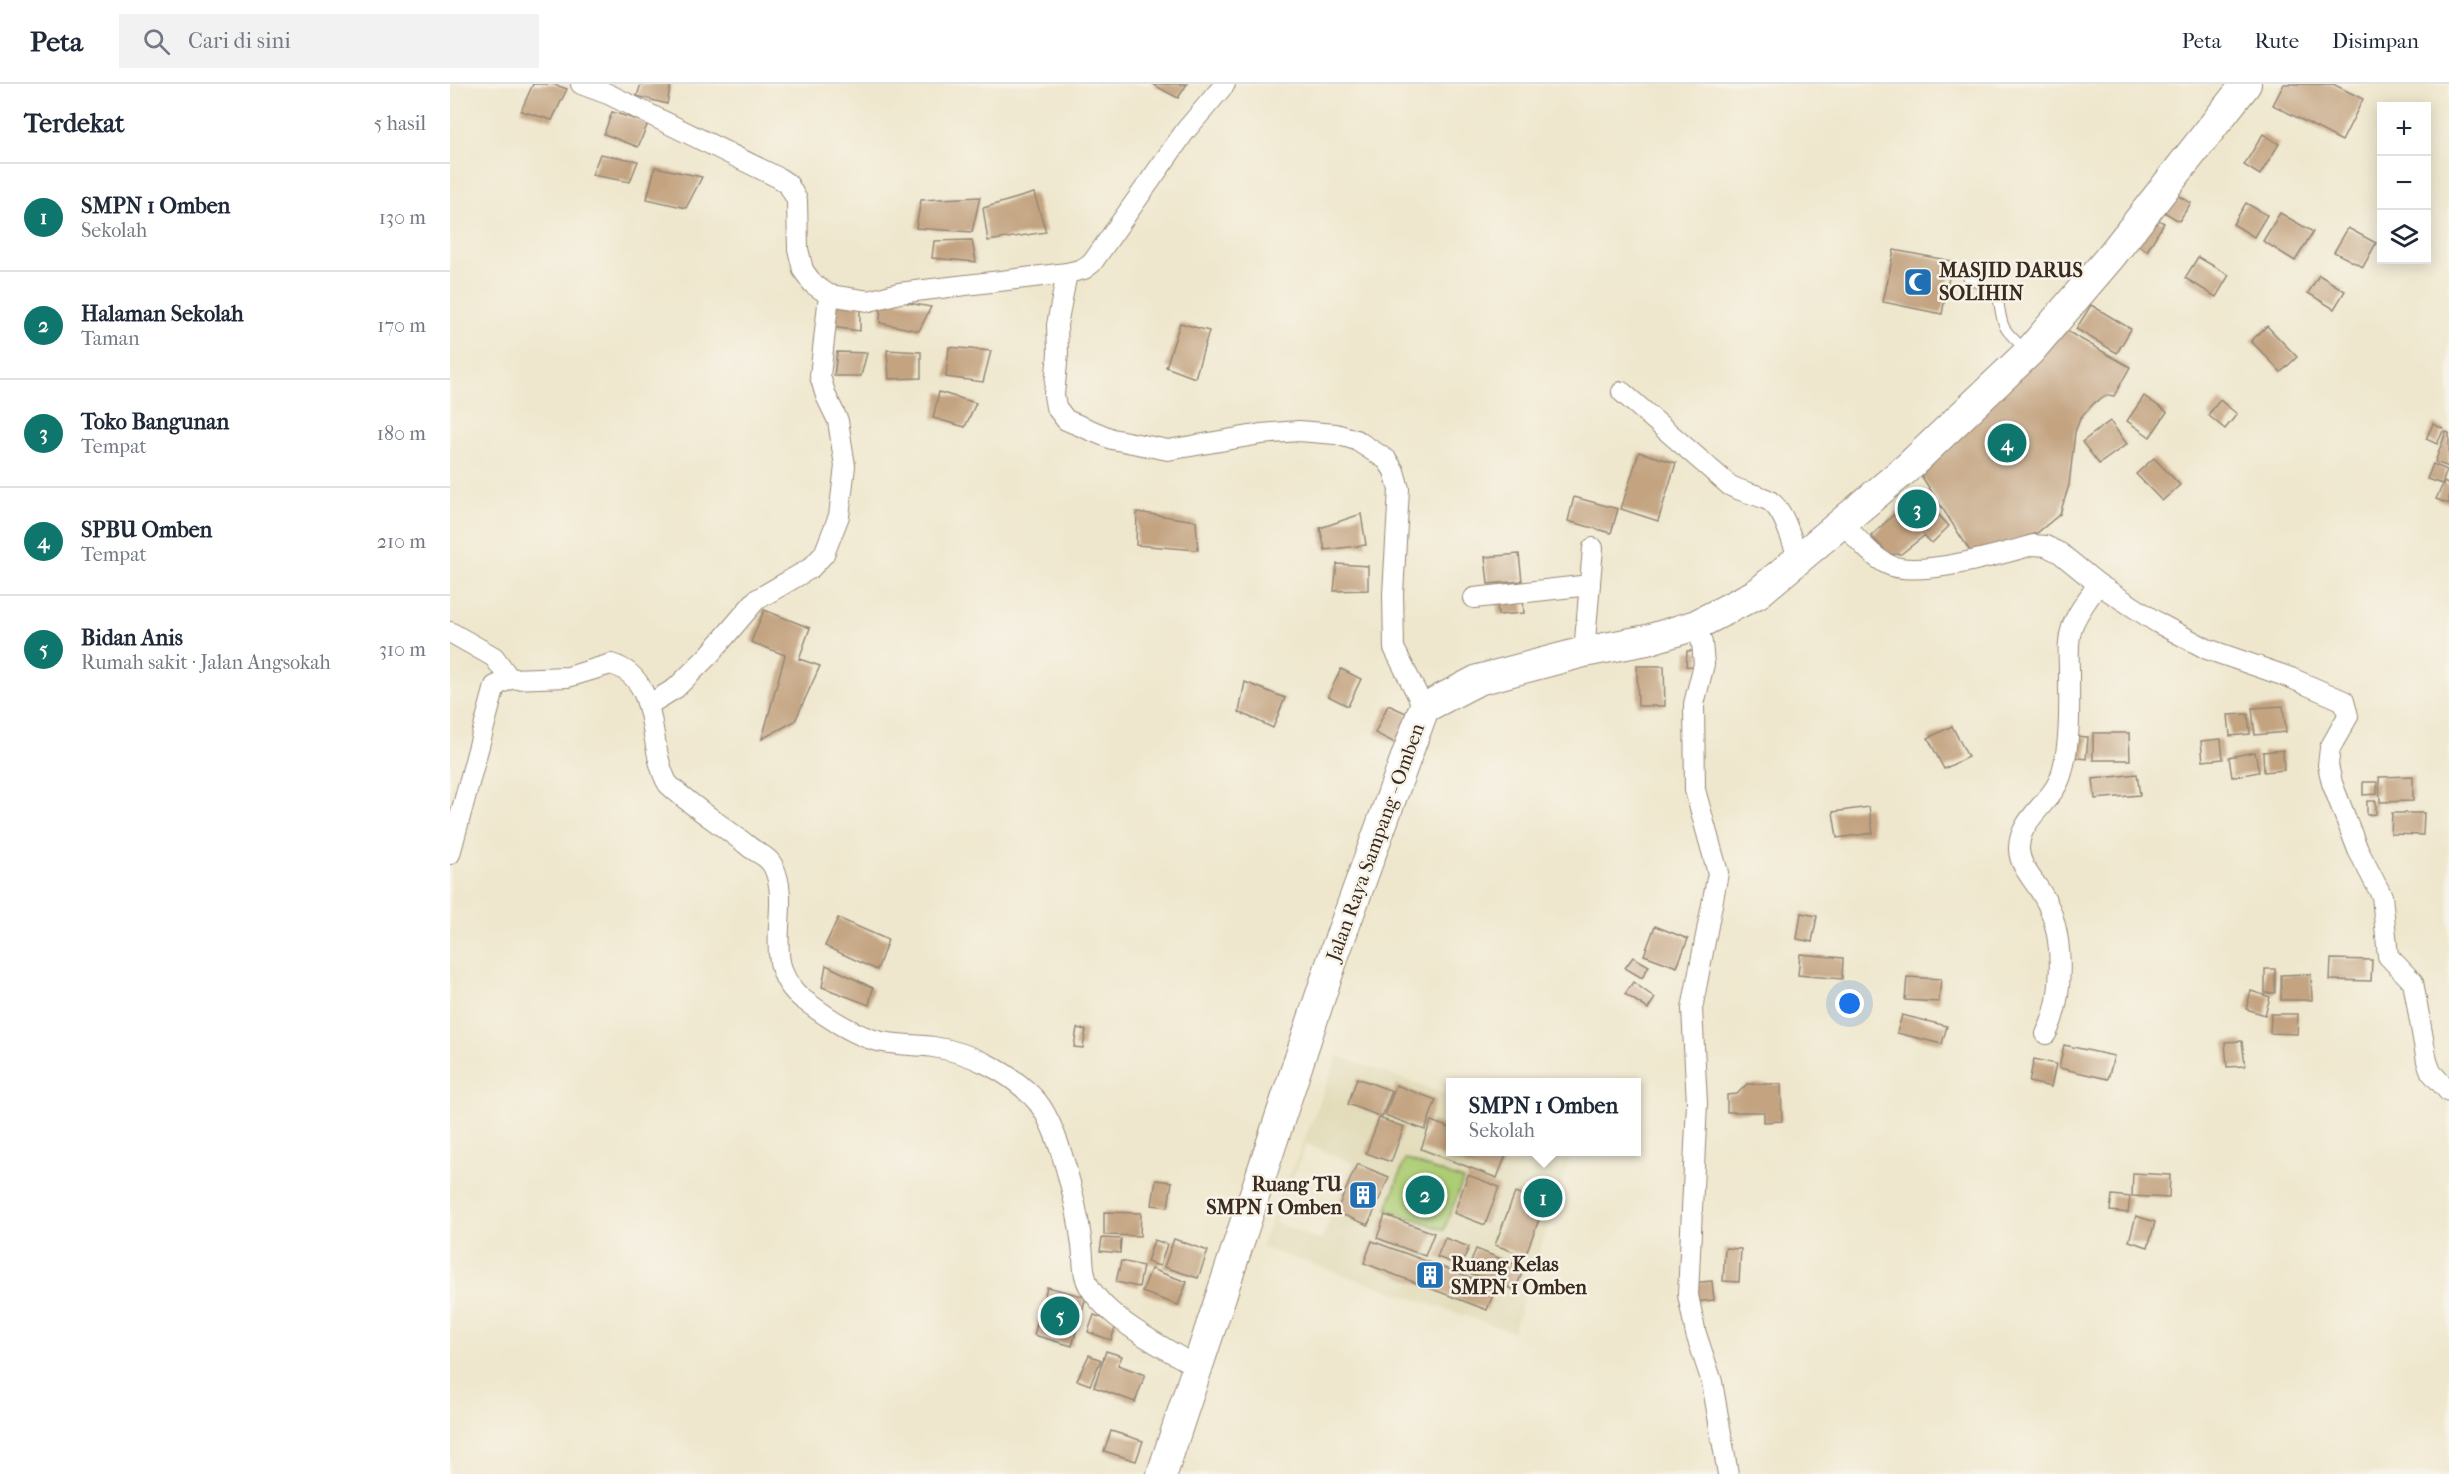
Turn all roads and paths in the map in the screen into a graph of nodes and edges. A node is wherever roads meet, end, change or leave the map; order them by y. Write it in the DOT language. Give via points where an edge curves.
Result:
graph roads {
  1 [pos="581,84"];
  2 [pos="1225,84"];
  3 [pos="2246,84"];
  4 [pos="1067,273"];
  5 [pos="1968,278"];
  6 [pos="829,295"];
  7 [pos="2029,352"];
  8 [pos="1622,392"];
  9 [pos="1843,523"];
  10 [pos="1593,548"];
  11 [pos="1800,560"];
  12 [pos="2098,584"];
  13 [pos="1590,585"];
  14 [pos="1474,598"];
  15 [pos="1696,625"];
  16 [pos="450,632"];
  17 [pos="1584,652"];
  18 [pos="510,679"];
  19 [pos="648,705"];
  20 [pos="1424,708"];
  21 [pos="450,854"];
  22 [pos="2046,1034"];
  23 [pos="2449,1092"];
  24 [pos="1197,1367"];
  25 [pos="1162,1474"];
  26 [pos="1728,1474"];
  1 -- 6 [label="street" via="788,184 797,200 798,249 803,270 813,284"];
  2 -- 4 [label="street" via="1186,130 1092,263"];
  3 -- 7 [label="main road, Jalan Raya Sampang - Omben"];
  4 -- 6 [label="street" via="899,293 869,302"];
  4 -- 20 [label="street" via="1057,325 1054,395 1056,407 1066,420 1112,439 1168,450 1261,434 1336,434 1356,440 1387,460 1399,489 1394,648"];
  5 -- 7 [label="lane" via="1997,293 2003,326"];
  6 -- 19 [label="street" via="820,376 838,421 845,466 839,516 824,554 811,568 756,600 676,688"];
  7 -- 9 [label="main road, Jalan Raya Sampang - Omben"];
  8 -- 11 [label="street" via="1730,485 1780,508"];
  9 -- 11 [label="main road, Jalan Raya Sampang - Omben"];
  9 -- 12 [label="street" via="1877,558 1897,568 1954,564 2033,545 2046,546"];
  10 -- 13 [label="street"];
  11 -- 15 [label="main road, Jalan Raya Sampang - Omben" via="1758,593"];
  12 -- 22 [label="street" via="2072,628 2068,646 2067,747 2060,779 2029,820 2019,842 2022,862 2054,918 2058,938 2056,1003"];
  12 -- 23 [label="street" via="2158,624 2207,649 2344,701 2348,716 2329,754 2332,783 2358,850 2382,896 2388,956 2415,988 2431,1072"];
  13 -- 14 [label="street"];
  13 -- 17 [label="street"];
  15 -- 17 [label="main road, Jalan Raya Sampang - Omben" via="1647,640"];
  15 -- 26 [label="street" via="1704,664 1694,704 1695,790 1718,873 1692,1009 1697,1103 1688,1295 1712,1382"];
  16 -- 18 [label="street" via="494,657"];
  17 -- 20 [label="main road, Jalan Raya Sampang - Omben" via="1478,680"];
  18 -- 19 [label="street" via="568,677 611,664 633,675 641,684"];
  18 -- 21 [label="street" via="492,690"];
  19 -- 24 [label="street" via="660,770 668,784 748,847 769,858 780,885 779,960 785,978 801,998 874,1040 935,1047 982,1061 1033,1097 1043,1108 1074,1195 1089,1286 1128,1323"];
  20 -- 24 [label="main road, Jalan Raya Sampang - Omben" via="1340,938"];
  24 -- 25 [label="main road, Jalan Raya Sampang - Omben"];
}
